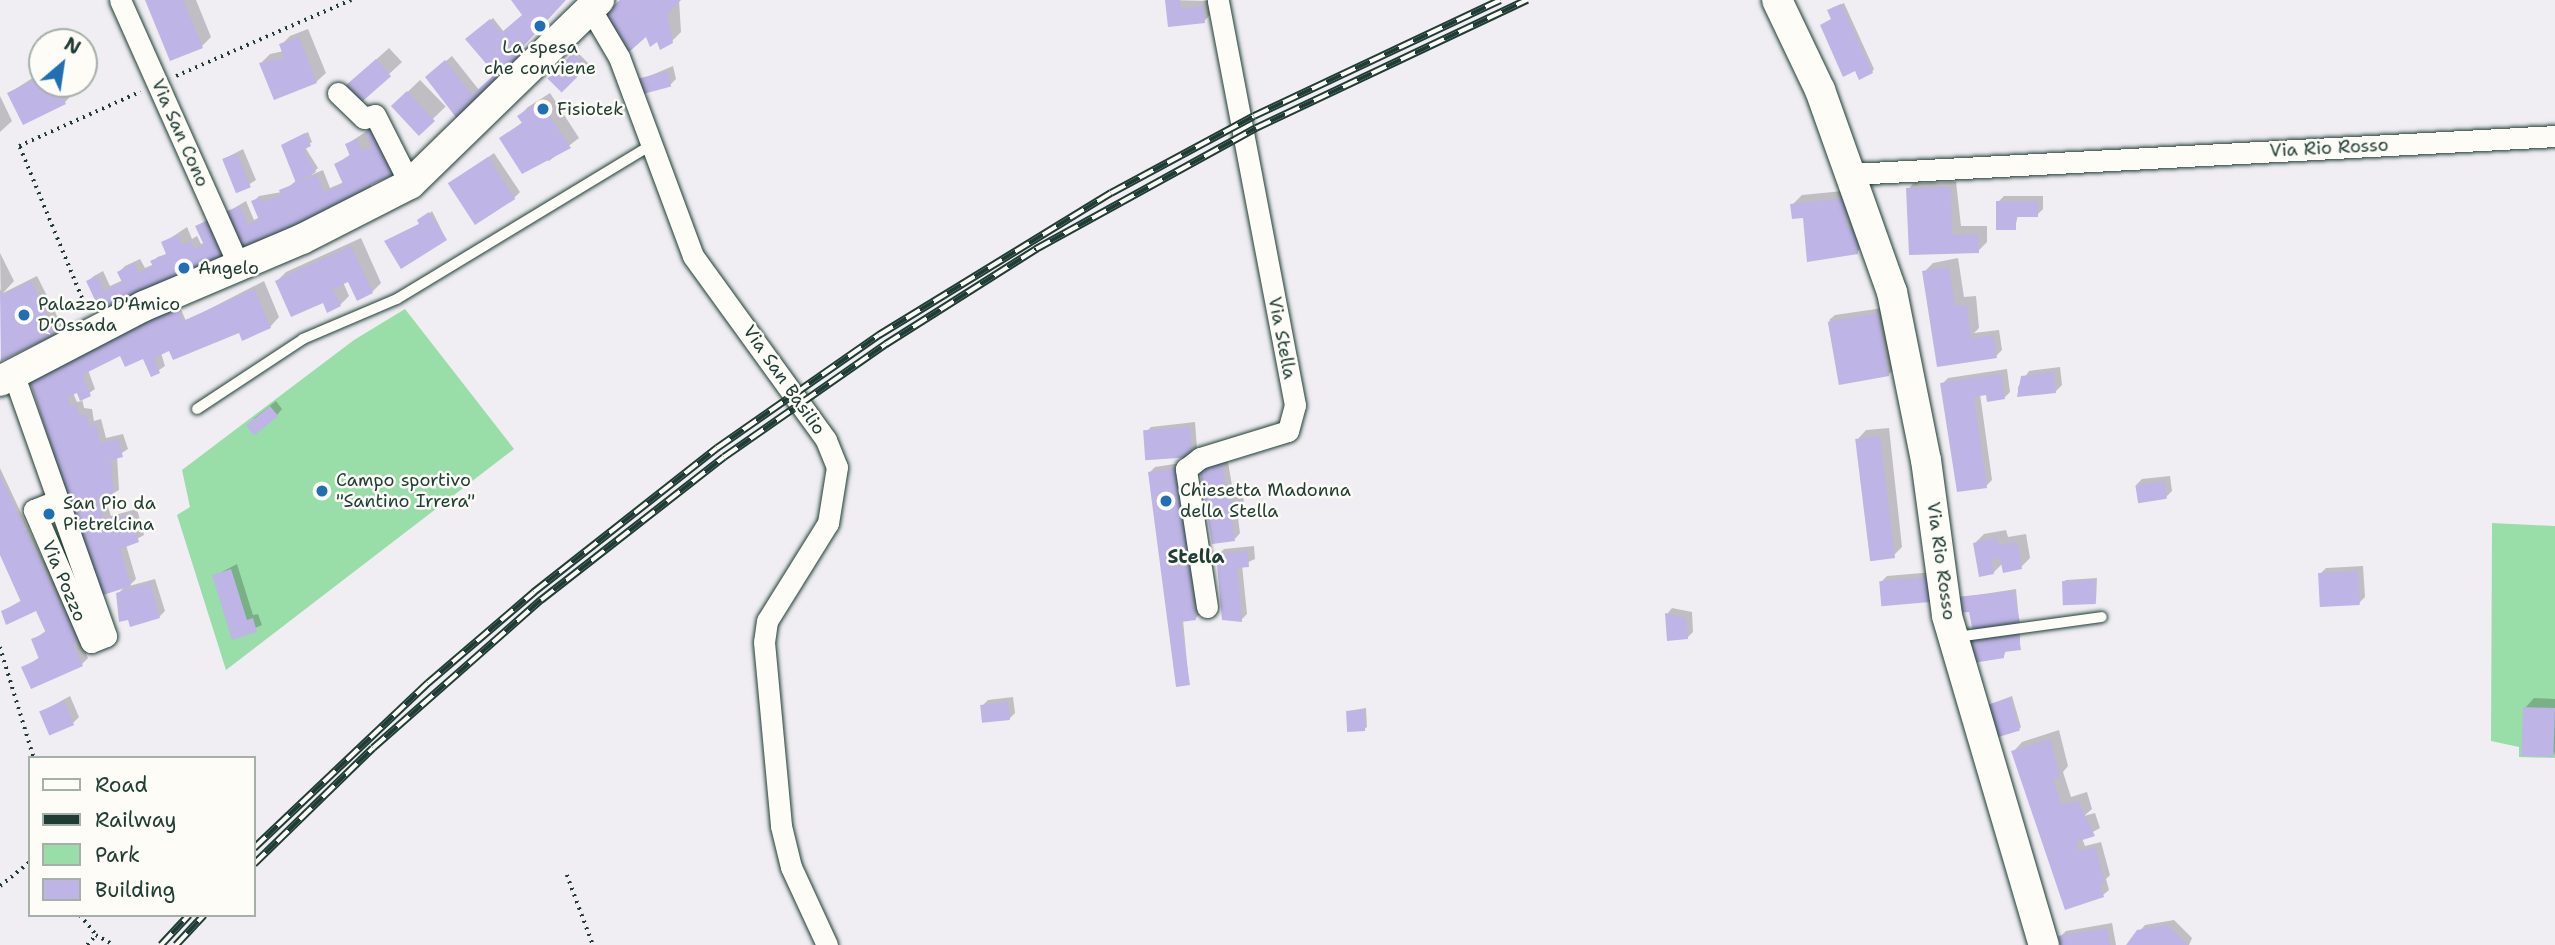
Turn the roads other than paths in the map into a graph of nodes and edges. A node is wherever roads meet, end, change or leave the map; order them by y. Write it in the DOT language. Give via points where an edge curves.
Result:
graph roads {
  1 [pos="121,0"];
  2 [pos="1218,0"];
  3 [pos="1777,0"];
  4 [pos="595,4"];
  5 [pos="338,93"];
  6 [pos="2555,136"];
  7 [pos="651,145"];
  8 [pos="1852,174"];
  9 [pos="410,184"];
  10 [pos="239,266"];
  11 [pos="6,377"];
  12 [pos="197,409"];
  13 [pos="56,501"];
  14 [pos="1207,607"];
  15 [pos="2102,617"];
  16 [pos="1953,637"];
  17 [pos="827,945"];
  18 [pos="2044,945"];
  1 -- 10 [label="street, Via San Cono"];
  2 -- 14 [label="street, Via Stella" via="1295,405 1288,431 1200,458 1186,469"];
  3 -- 8 [label="street, Via Rio Rosso" via="1820,90"];
  4 -- 7 [label="street, Via San Basilio"];
  4 -- 9 [label="street"];
  5 -- 9 [label="street" via="364,118 375,115"];
  6 -- 8 [label="street, Via Rio Rosso"];
  7 -- 12 [label="lane" via="397,299 303,339"];
  7 -- 17 [label="street, Via San Basilio" via="693,257 826,440 837,467 828,523 767,621 764,642 781,826 799,889"];
  8 -- 16 [label="street, Via Rio Rosso" via="1892,292 1912,376"];
  9 -- 10 [label="street" via="376,205"];
  10 -- 11 [label="street" via="94,330"];
  11 -- 13 [label="street, Via Pozzo"];
  13 -- 13 [label="street, Via Pozzo" via="34,510 91,642 106,636"];
  15 -- 16 [label="lane"];
  16 -- 18 [label="street, Via Rio Rosso"];
}
